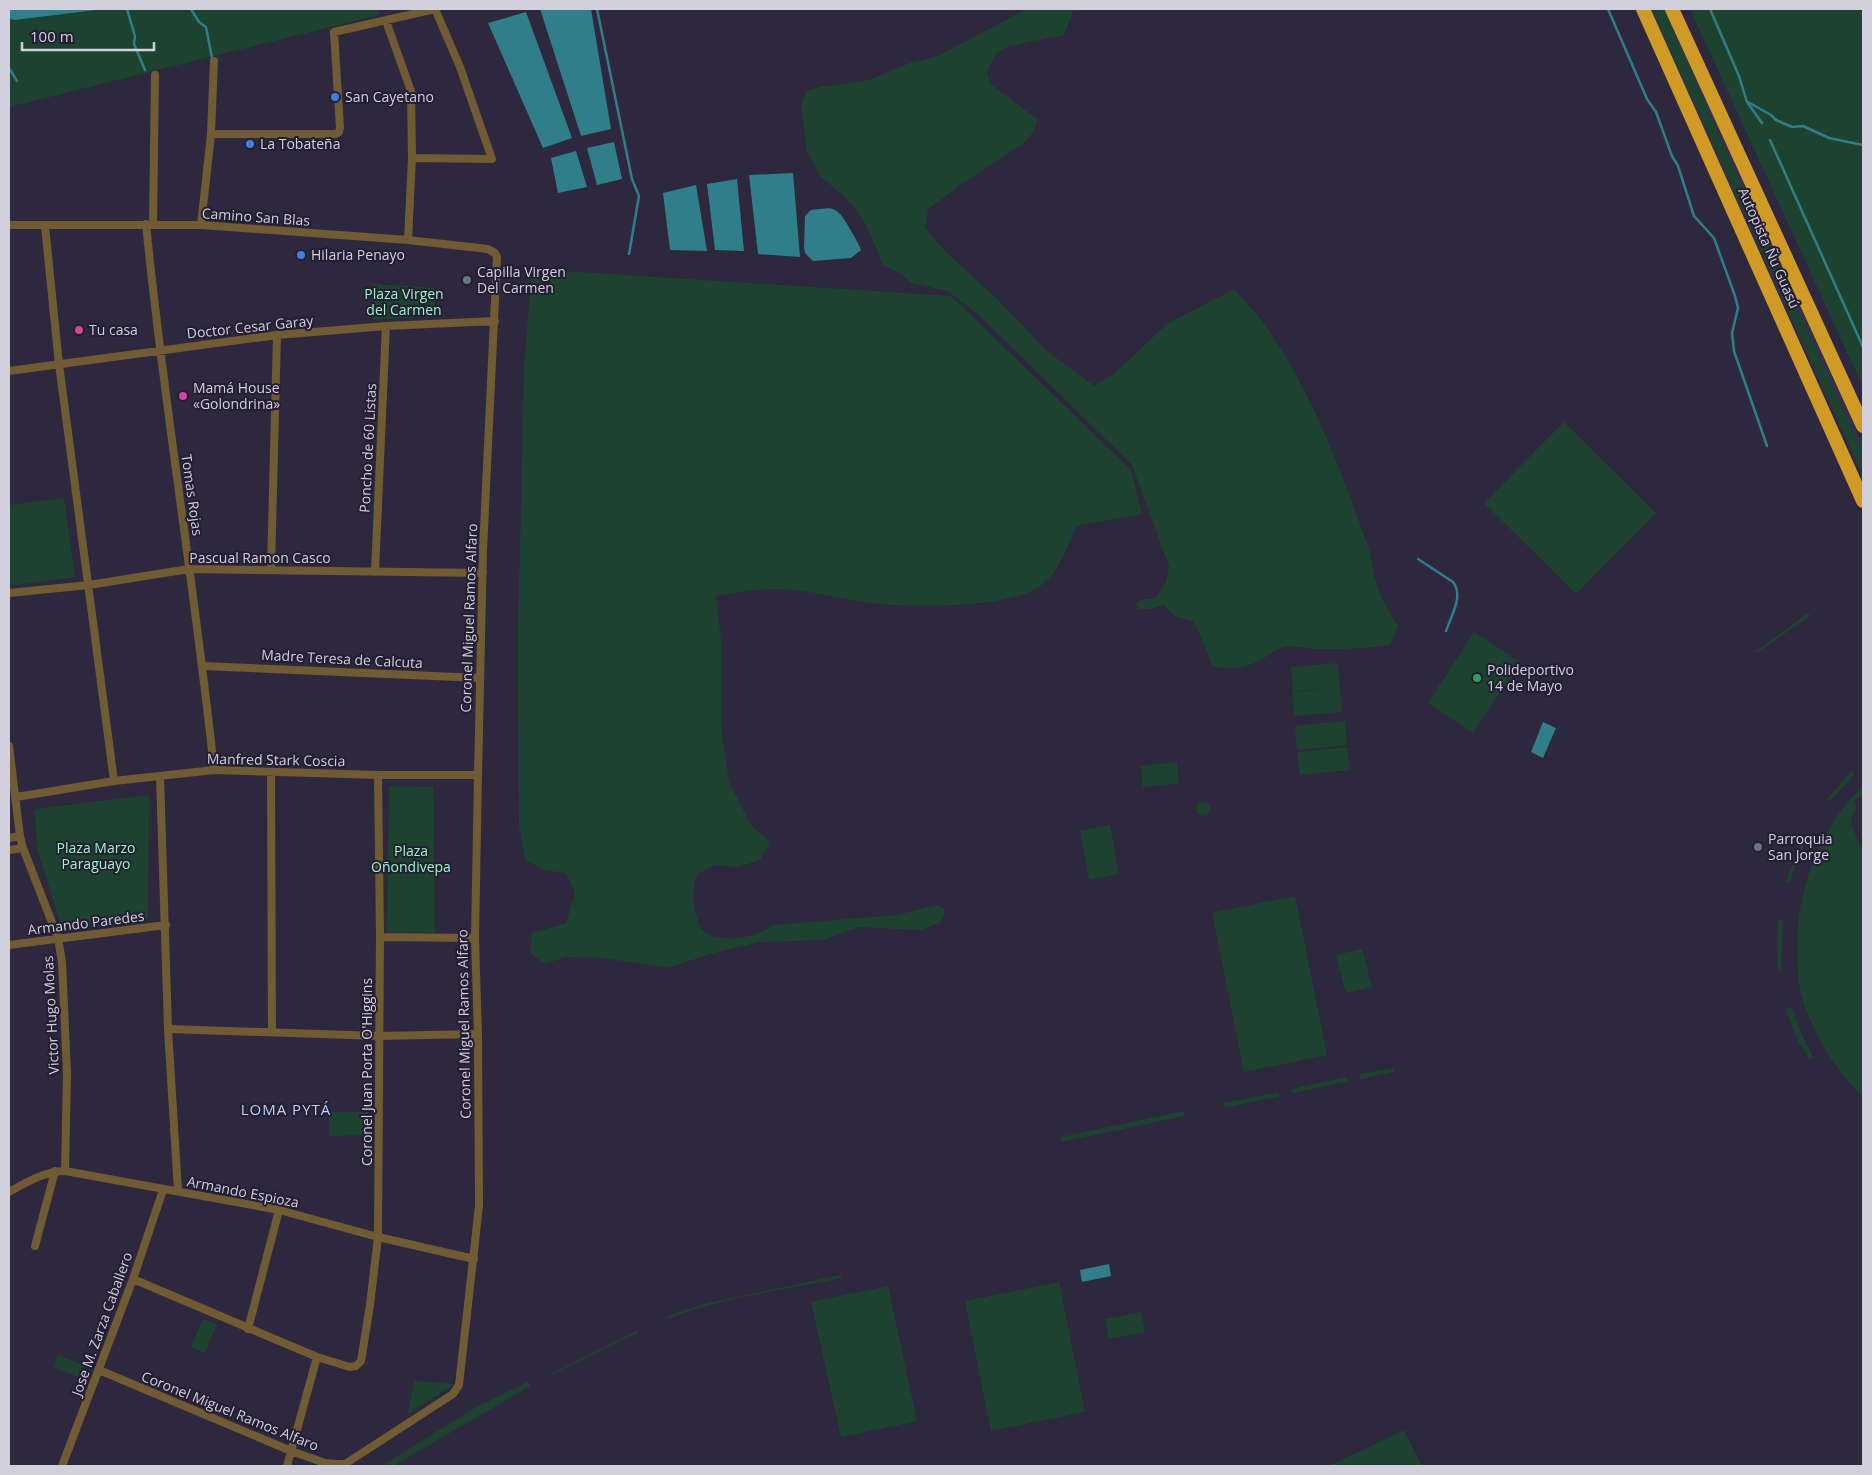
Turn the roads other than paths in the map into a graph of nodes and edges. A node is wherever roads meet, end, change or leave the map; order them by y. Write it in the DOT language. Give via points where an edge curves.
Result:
graph roads {
  1 [pos="1643,9"];
  2 [pos="1672,9"];
  3 [pos="386,20"];
  4 [pos="214,61"];
  5 [pos="155,75"];
  6 [pos="211,134"];
  7 [pos="412,158"];
  8 [pos="150,224"];
  9 [pos="9,225"];
  10 [pos="201,225"];
  11 [pos="45,226"];
  12 [pos="408,240"];
  13 [pos="497,257"];
  14 [pos="495,321"];
  15 [pos="386,326"];
  16 [pos="277,335"];
  17 [pos="160,350"];
  18 [pos="59,364"];
  19 [pos="9,371"];
  20 [pos="1863,426"];
  21 [pos="1863,501"];
  22 [pos="190,569"];
  23 [pos="271,570"];
  24 [pos="375,572"];
  25 [pos="483,573"];
  26 [pos="89,585"];
  27 [pos="9,593"];
  28 [pos="203,666"];
  29 [pos="480,678"];
  30 [pos="9,746"];
  31 [pos="214,770"];
  32 [pos="271,772"];
  33 [pos="378,775"];
  34 [pos="478,775"];
  35 [pos="160,776"];
  36 [pos="114,781"];
  37 [pos="16,797"];
  38 [pos="20,836"];
  39 [pos="9,838"];
  40 [pos="24,848"];
  41 [pos="9,850"];
  42 [pos="166,925"];
  43 [pos="58,938"];
  44 [pos="380,938"];
  45 [pos="475,938"];
  46 [pos="9,945"];
  47 [pos="168,1029"];
  48 [pos="272,1032"];
  49 [pos="478,1034"];
  50 [pos="379,1036"];
  51 [pos="55,1171"];
  52 [pos="65,1171"];
  53 [pos="163,1190"];
  54 [pos="178,1191"];
  55 [pos="9,1192"];
  56 [pos="279,1210"];
  57 [pos="378,1237"];
  58 [pos="35,1246"];
  59 [pos="474,1259"];
  60 [pos="132,1279"];
  61 [pos="248,1329"];
  62 [pos="317,1358"];
  63 [pos="98,1370"];
  64 [pos="291,1451"];
  65 [pos="62,1466"];
  66 [pos="287,1466"];
  1 -- 21 [label="highway, Autopista Ñu Guasú"];
  2 -- 20 [label="highway, Autopista Ñu Guasú"];
  3 -- 6 [label="street" via="334,32 339,132 330,135"];
  3 -- 7 [label="street" via="411,91"];
  3 -- 7 [label="street" via="435,9 492,156 492,159"];
  4 -- 6 [label="street"];
  5 -- 8 [label="street, Tomas Rojas"];
  6 -- 10 [label="street"];
  7 -- 12 [label="street"];
  8 -- 10 [label="street, Camino San Blas"];
  8 -- 11 [label="street, Camino San Blas"];
  8 -- 17 [label="street, Tomas Rojas"];
  9 -- 11 [label="street, Camino San Blas"];
  10 -- 12 [label="street, Camino San Blas"];
  11 -- 18 [label="street"];
  12 -- 13 [label="street, Camino San Blas" via="488,249"];
  13 -- 14 [label="street, Coronel Miguel Ramos Alfaro"];
  14 -- 15 [label="street, Doctor Cesar Garay"];
  14 -- 25 [label="street, Coronel Miguel Ramos Alfaro"];
  15 -- 16 [label="street, Doctor Cesar Garay"];
  15 -- 24 [label="street, Poncho de 60 Listas"];
  16 -- 17 [label="street, Doctor Cesar Garay"];
  16 -- 23 [label="street"];
  17 -- 18 [label="street, Doctor Cesar Garay"];
  17 -- 22 [label="street, Tomas Rojas"];
  18 -- 19 [label="street, Doctor Cesar Garay"];
  18 -- 26 [label="street"];
  22 -- 23 [label="street, Pascual Ramon Casco"];
  22 -- 26 [label="street, Pascual Ramon Casco"];
  22 -- 28 [label="street, Tomas Rojas"];
  23 -- 24 [label="street, Pascual Ramon Casco"];
  24 -- 25 [label="street, Pascual Ramon Casco"];
  25 -- 29 [label="street, Coronel Miguel Ramos Alfaro"];
  26 -- 27 [label="street, Pascual Ramon Casco"];
  26 -- 36 [label="street"];
  28 -- 29 [label="street, Madre Teresa de Calcuta"];
  28 -- 31 [label="street, Tomas Rojas"];
  29 -- 34 [label="street, Coronel Miguel Ramos Alfaro"];
  30 -- 37 [label="street, Victor Hugo Molas"];
  31 -- 32 [label="street, Manfred Stark Coscia"];
  31 -- 35 [label="street, Manfred Stark Coscia"];
  32 -- 33 [label="street, Manfred Stark Coscia"];
  32 -- 48 [label="street"];
  33 -- 34 [label="street, Manfred Stark Coscia"];
  33 -- 44 [label="street, Coronel Juan Porta O'Higgins"];
  34 -- 45 [label="street, Coronel Miguel Ramos Alfaro"];
  35 -- 36 [label="street, Manfred Stark Coscia"];
  35 -- 42 [label="street"];
  36 -- 37 [label="street, Manfred Stark Coscia"];
  37 -- 38 [label="street, Victor Hugo Molas"];
  38 -- 39 [label="street"];
  38 -- 40 [label="street, Victor Hugo Molas"];
  40 -- 41 [label="street"];
  40 -- 43 [label="street, Victor Hugo Molas"];
  42 -- 43 [label="street, Armando Paredes"];
  42 -- 47 [label="street"];
  43 -- 46 [label="street, Armando Paredes"];
  43 -- 52 [label="street, Victor Hugo Molas" via="67,1073"];
  44 -- 45 [label="street"];
  44 -- 50 [label="street, Coronel Juan Porta O'Higgins"];
  45 -- 49 [label="street, Coronel Miguel Ramos Alfaro"];
  47 -- 48 [label="street"];
  47 -- 54 [label="street"];
  48 -- 50 [label="street"];
  49 -- 50 [label="street"];
  49 -- 59 [label="street, Coronel Miguel Ramos Alfaro" via="479,1206"];
  50 -- 57 [label="street, Coronel Juan Porta O'Higgins"];
  51 -- 52 [label="street, Armando Espioza"];
  51 -- 55 [label="street, Armando Espioza"];
  51 -- 58 [label="street"];
  52 -- 53 [label="street, Armando Espioza"];
  53 -- 54 [label="street, Armando Espioza"];
  53 -- 60 [label="street, Jose M. Zarza Caballero"];
  54 -- 56 [label="street, Armando Espioza"];
  56 -- 57 [label="street, Armando Espioza"];
  56 -- 61 [label="street"];
  57 -- 59 [label="street, Armando Espioza"];
  57 -- 62 [label="street, Coronel Juan Porta O'Higgins" via="361,1361 356,1366 344,1366"];
  59 -- 64 [label="street, Coronel Miguel Ramos Alfaro" via="457,1390 345,1464 325,1463"];
  60 -- 61 [label="street"];
  60 -- 63 [label="street, Jose M. Zarza Caballero"];
  61 -- 62 [label="street"];
  62 -- 64 [label="street"];
  63 -- 64 [label="street, Coronel Miguel Ramos Alfaro"];
  63 -- 65 [label="street, Jose M. Zarza Caballero"];
  64 -- 66 [label="street"];
}
